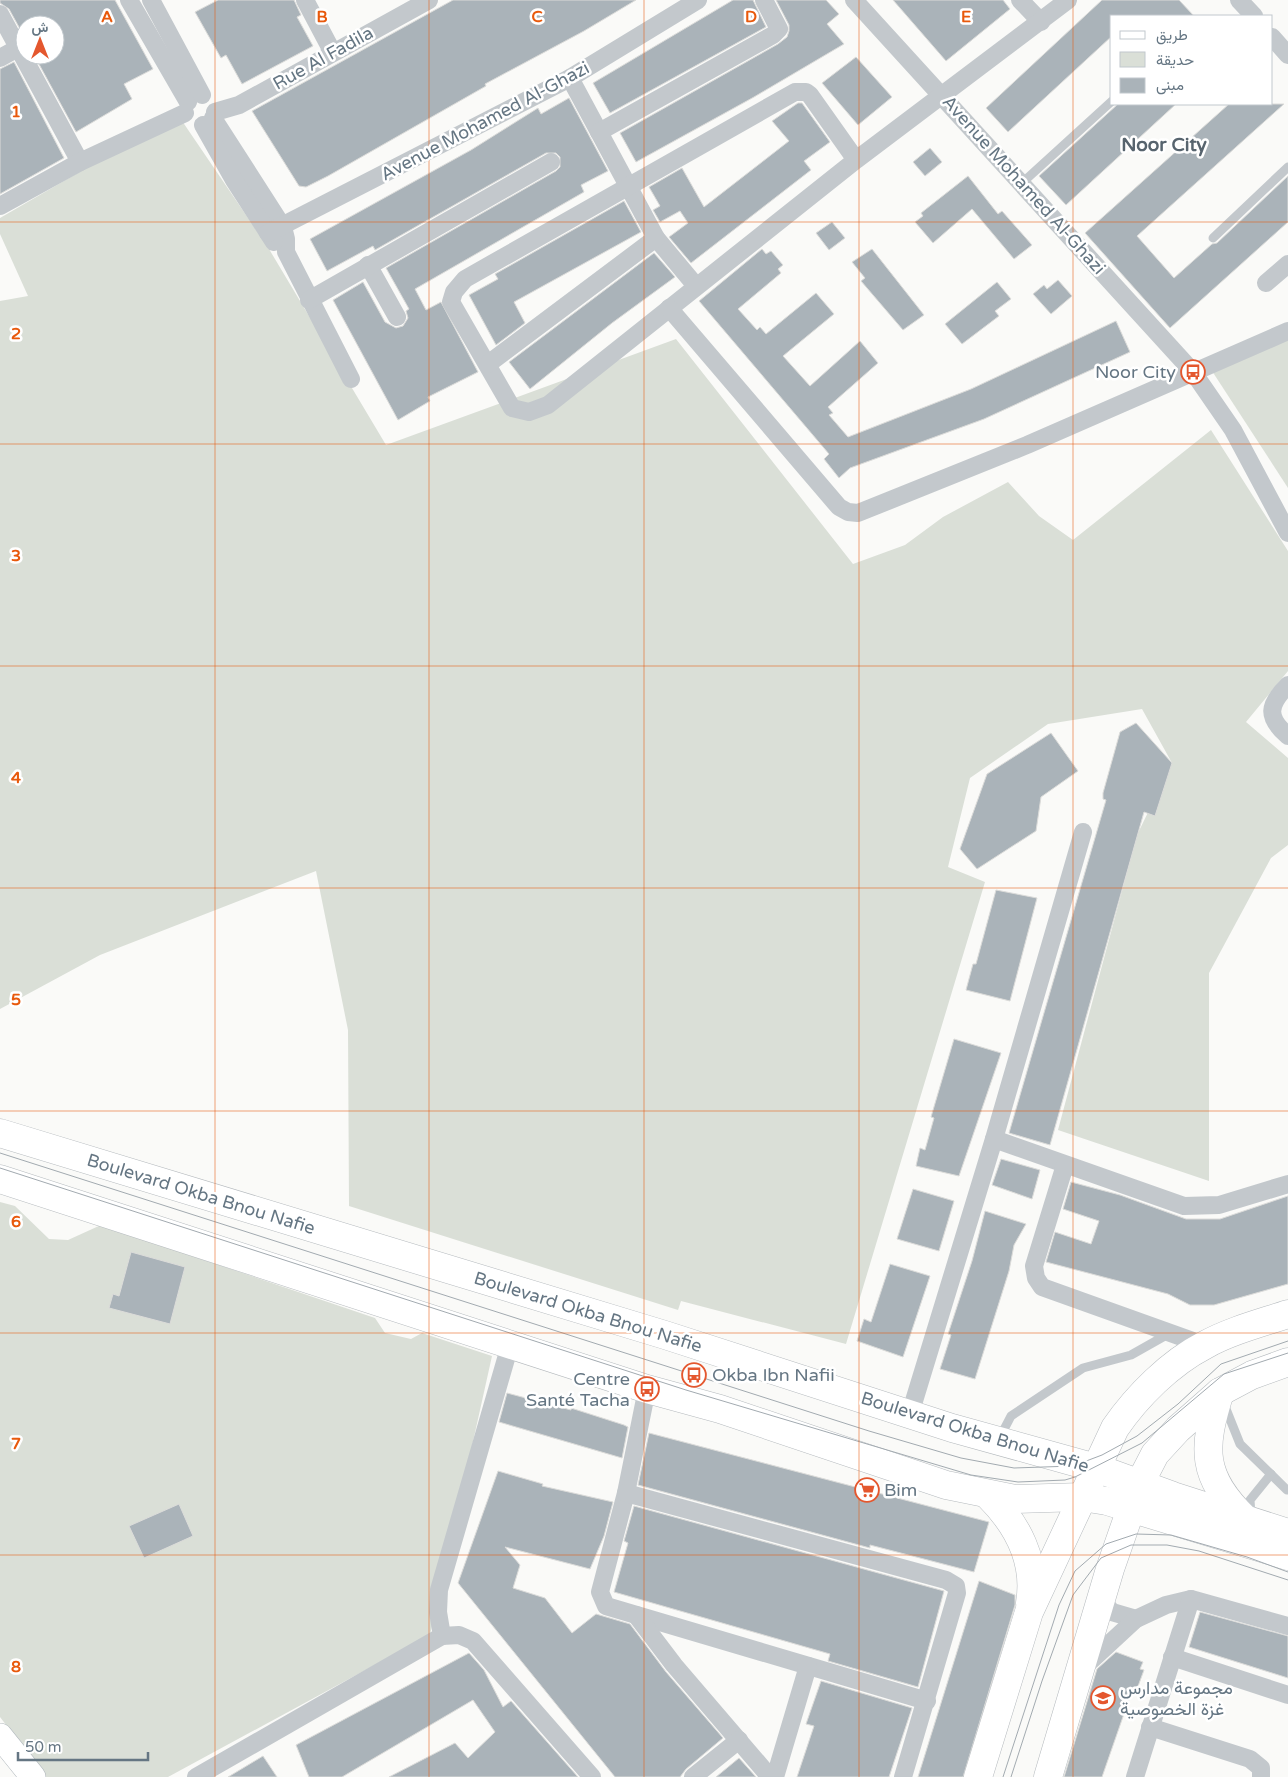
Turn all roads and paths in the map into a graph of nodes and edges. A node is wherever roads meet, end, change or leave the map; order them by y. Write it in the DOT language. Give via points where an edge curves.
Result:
graph roads {
  1 [pos="129,0"];
  2 [pos="151,0"];
  3 [pos="305,0"];
  4 [pos="429,0"];
  5 [pos="698,0"];
  6 [pos="764,0"];
  7 [pos="854,0"];
  8 [pos="1020,0"];
  9 [pos="1068,0"];
  10 [pos="1240,0"];
  11 [pos="0,14"];
  12 [pos="1253,15"];
  13 [pos="1040,22"];
  14 [pos="1273,38"];
  15 [pos="15,42"];
  16 [pos="15,50"];
  17 [pos="332,51"];
  18 [pos="1288,55"];
  19 [pos="0,58"];
  20 [pos="27,65"];
  21 [pos="570,78"];
  22 [pos="943,95"];
  23 [pos="192,103"];
  24 [pos="1110,103"];
  25 [pos="210,118"];
  26 [pos="599,132"];
  27 [pos="856,160"];
  28 [pos="80,162"];
  29 [pos="551,162"];
  30 [pos="1288,167"];
  31 [pos="1022,183"];
  32 [pos="628,186"];
  33 [pos="0,206"];
  34 [pos="275,230"];
  35 [pos="656,238"];
  36 [pos="1213,238"];
  37 [pos="1288,264"];
  38 [pos="368,265"];
  39 [pos="1266,283"];
  40 [pos="696,286"];
  41 [pos="309,300"];
  42 [pos="669,308"];
  43 [pos="397,317"];
  44 [pos="1288,330"];
  45 [pos="488,364"];
  46 [pos="1192,372"];
  47 [pos="352,379"];
  48 [pos="1288,533"];
  49 [pos="1288,685"];
  50 [pos="1288,736"];
  51 [pos="1083,832"];
  52 [pos="0,1133"];
  53 [pos="994,1140"];
  54 [pos="1065,1165"];
  55 [pos="0,1179"];
  56 [pos="1288,1184"];
  57 [pos="1288,1314"];
  58 [pos="1170,1333"];
  59 [pos="510,1345"];
  60 [pos="1204,1345"];
  61 [pos="1288,1362"];
  62 [pos="647,1389"];
  63 [pos="1220,1392"];
  64 [pos="910,1414"];
  65 [pos="1115,1428"];
  66 [pos="998,1441"];
  67 [pos="1051,1456"];
  68 [pos="1096,1468"];
  69 [pos="1271,1474"];
  70 [pos="1287,1490"];
  71 [pos="626,1493"];
  72 [pos="988,1495"];
  73 [pos="1135,1495"];
  74 [pos="1082,1497"];
  75 [pos="1249,1522"];
  76 [pos="1288,1533"];
  77 [pos="1288,1556"];
  78 [pos="1101,1599"];
  79 [pos="1191,1599"];
  80 [pos="1029,1612"];
  81 [pos="636,1615"];
  82 [pos="1136,1619"];
  83 [pos="1288,1626"];
  84 [pos="442,1636"];
  85 [pos="1172,1657"];
  86 [pos="808,1666"];
  87 [pos="1079,1672"];
  88 [pos="1288,1695"];
  89 [pos="926,1701"];
  90 [pos="1150,1727"];
  91 [pos="0,1736"];
  92 [pos="739,1740"];
  93 [pos="33,1777"];
  94 [pos="197,1777"];
  95 [pos="592,1777"];
  96 [pos="693,1777"];
  97 [pos="770,1777"];
  98 [pos="775,1777"];
  99 [pos="903,1777"];
  100 [pos="978,1777"];
  101 [pos="1048,1777"];
  102 [pos="1135,1777"];
  103 [pos="1261,1777"];
  1 -- 23 [label="street"];
  2 -- 23 [label="street"];
  3 -- 17 [label="street"];
  4 -- 17 [label="street, Rue Al Fadila"];
  5 -- 21 [label="street, Avenue Mohamed Al-Ghazi"];
  6 -- 26 [label="street" via="778,23 779,29 773,35"];
  7 -- 22 [label="street, Avenue Mohamed Al-Ghazi"];
  8 -- 13 [label="street"];
  9 -- 13 [label="street"];
  10 -- 12 [label="street"];
  11 -- 15 [label="street"];
  13 -- 22 [label="street"];
  14 -- 18 [label="street"];
  16 -- 19 [label="street"];
  17 -- 25 [label="street, Rue Al Fadila" via="239,105"];
  20 -- 28 [label="street"];
  21 -- 26 [label="street"];
  21 -- 34 [label="street, Avenue Mohamed Al-Ghazi"];
  22 -- 27 [label="street"];
  22 -- 31 [label="street, Avenue Mohamed Al-Ghazi"];
  23 -- 25 [label="street" via="192,122"];
  23 -- 25 [label="street" via="214,103"];
  23 -- 28 [label="street"];
  24 -- 31 [label="lane"];
  25 -- 34 [label="street" via="234,180"];
  26 -- 32 [label="street"];
  27 -- 32 [label="street" via="810,95 795,92"];
  27 -- 40 [label="street"];
  28 -- 33 [label="street"];
  29 -- 38 [label="street"];
  30 -- 36 [label="lane"];
  31 -- 46 [label="street, Avenue Mohamed Al-Ghazi"];
  32 -- 35 [label="street"];
  32 -- 45 [label="street" via="457,286 452,302"];
  34 -- 41 [label="street" via="276,245 286,252"];
  35 -- 40 [label="street"];
  35 -- 45 [label="street"];
  37 -- 39 [label="street"];
  38 -- 41 [label="street"];
  38 -- 43 [label="street"];
  40 -- 42 [label="street"];
  41 -- 47 [label="street"];
  42 -- 45 [label="street" via="563,395 529,412 512,408"];
  42 -- 46 [label="street" via="839,507 848,512 858,513 992,459"];
  44 -- 46 [label="street"];
  46 -- 48 [label="street, Avenue Mohamed Al-Ghazi" via="1233,430"];
  49 -- 50 [label="street" via="1278,695 1272,710 1275,722"];
  51 -- 53 [label="street"];
  52 -- 64 [label="main road, Boulevard Okba Bnou Nafie" via="656,1332"];
  53 -- 54 [label="street"];
  53 -- 64 [label="street"];
  54 -- 56 [label="street" via="1184,1206 1219,1205"];
  54 -- 58 [label="street" via="1034,1266 1036,1278 1042,1287"];
  55 -- 59 [label="main road, Boulevard Okba Bnou Nafie"];
  57 -- 60 [label="main road"];
  58 -- 60 [label="street"];
  58 -- 66 [label="lane" via="1131,1355 1083,1368 1010,1416"];
  59 -- 62 [label="main road, Boulevard Okba Bnou Nafie"];
  59 -- 84 [label="street" via="439,1590"];
  60 -- 65 [label="main road" via="1169,1369 1126,1411"];
  61 -- 63 [label="main road" via="1252,1374"];
  62 -- 71 [label="street"];
  62 -- 72 [label="main road, Boulevard Okba Bnou Nafie" via="946,1485"];
  63 -- 69 [label="lane" via="1240,1444"];
  63 -- 73 [label="main road" via="1155,1454"];
  63 -- 75 [label="main road" via="1208,1441 1210,1463 1215,1484 1226,1501"];
  64 -- 66 [label="main road, Boulevard Okba Bnou Nafie"];
  65 -- 67 [label="main road" via="1086,1450"];
  65 -- 68 [label="main road"];
  66 -- 67 [label="main road, Boulevard Okba Bnou Nafie"];
  67 -- 68 [label="main road, Boulevard Okba Bnou Nafie"];
  68 -- 73 [label="main road, Boulevard Okba Bnou Nafie"];
  68 -- 74 [label="main road"];
  69 -- 70 [label="lane"];
  69 -- 75 [label="lane" via="1250,1500"];
  71 -- 81 [label="street" via="600,1592 606,1606"];
  71 -- 89 [label="street" via="946,1580 956,1586 957,1593"];
  72 -- 74 [label="main road, Boulevard Okba Bnou Nafie" via="1039,1499"];
  72 -- 80 [label="main road" via="1017,1529 1026,1549 1031,1570"];
  73 -- 74 [label="main road, Boulevard Okba Bnou Nafie"];
  73 -- 75 [label="main road, Boulevard Okba Bnou Nafie"];
  73 -- 77 [label="main road, Boulevard Okba Bnou Nafie"];
  73 -- 78 [label="main road"];
  74 -- 80 [label="main road"];
  75 -- 76 [label="main road, Boulevard Okba Bnou Nafie"];
  78 -- 82 [label="street" via="1112,1612"];
  78 -- 87 [label="main road"];
  79 -- 82 [label="street" via="1166,1605"];
  79 -- 83 [label="street"];
  79 -- 85 [label="street"];
  80 -- 100 [label="main road"];
  81 -- 86 [label="street"];
  81 -- 92 [label="street"];
  82 -- 87 [label="street"];
  84 -- 94 [label="street"];
  84 -- 95 [label="street" via="459,1635 473,1640"];
  85 -- 88 [label="street"];
  85 -- 90 [label="street"];
  86 -- 89 [label="street"];
  86 -- 98 [label="street"];
  87 -- 101 [label="main road"];
  89 -- 99 [label="street"];
  90 -- 102 [label="street"];
  90 -- 103 [label="street" via="1250,1759 1260,1768"];
  91 -- 93 [label="main road"];
  92 -- 96 [label="street"];
  92 -- 97 [label="street"];
}
